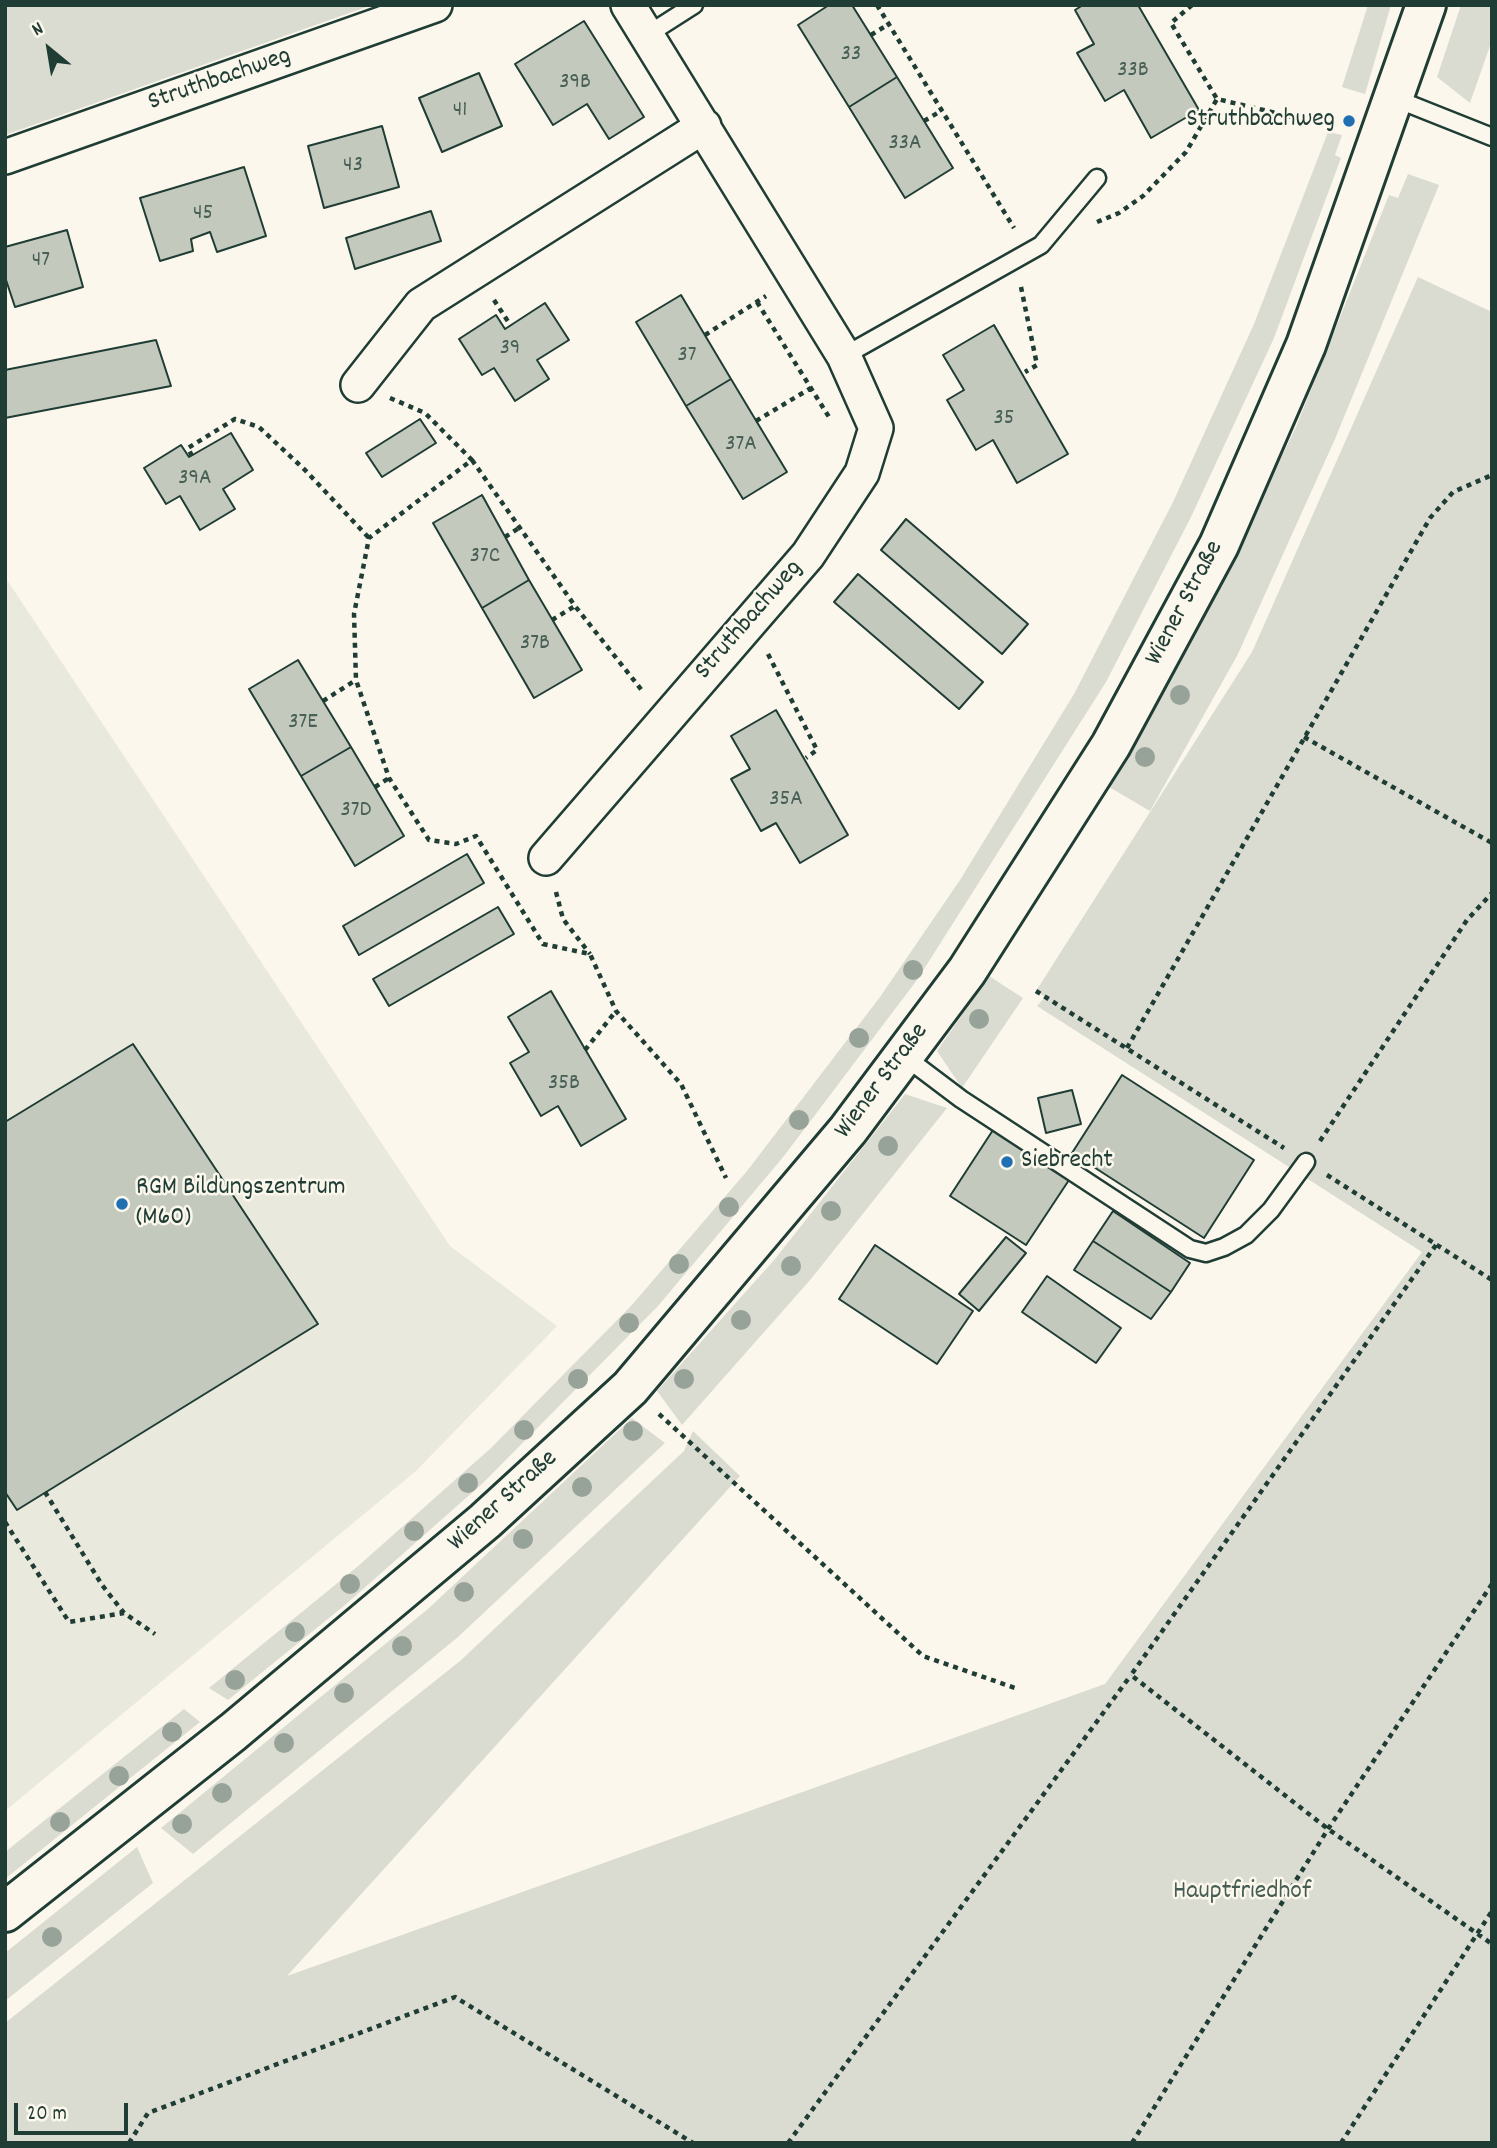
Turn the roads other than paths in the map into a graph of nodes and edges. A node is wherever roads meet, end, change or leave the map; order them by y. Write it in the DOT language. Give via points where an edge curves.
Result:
graph roads {
  1 [pos="435,5"];
  2 [pos="628,5"];
  3 [pos="694,5"];
  4 [pos="1426,5"];
  5 [pos="647,35"];
  6 [pos="1394,98"];
  7 [pos="704,125"];
  8 [pos="1492,137"];
  9 [pos="5,157"];
  10 [pos="1097,178"];
  11 [pos="844,356"];
  12 [pos="358,385"];
  13 [pos="546,858"];
  14 [pos="904,1056"];
  15 [pos="1306,1162"];
  16 [pos="5,1912"];
  1 -- 9 [label="street, Struthbachweg"];
  2 -- 5 [label="street, Struthbachweg"];
  3 -- 5 [label="lane"];
  4 -- 6 [label="main road, Wiener Straße"];
  5 -- 7 [label="street, Struthbachweg"];
  6 -- 8 [label="lane"];
  6 -- 14 [label="main road, Wiener Straße" via="1306,345 1219,545 1111,745 974,962"];
  7 -- 11 [label="street, Struthbachweg"];
  7 -- 12 [label="street" via="421,304"];
  10 -- 11 [label="lane" via="1041,245"];
  11 -- 13 [label="street, Struthbachweg" via="876,428 865,464 808,555"];
  14 -- 15 [label="lane" via="961,1099 1190,1250 1206,1253 1246,1235 1272,1210"];
  14 -- 16 [label="main road, Wiener Straße" via="848,1130 630,1388 485,1521 233,1732"];
}
